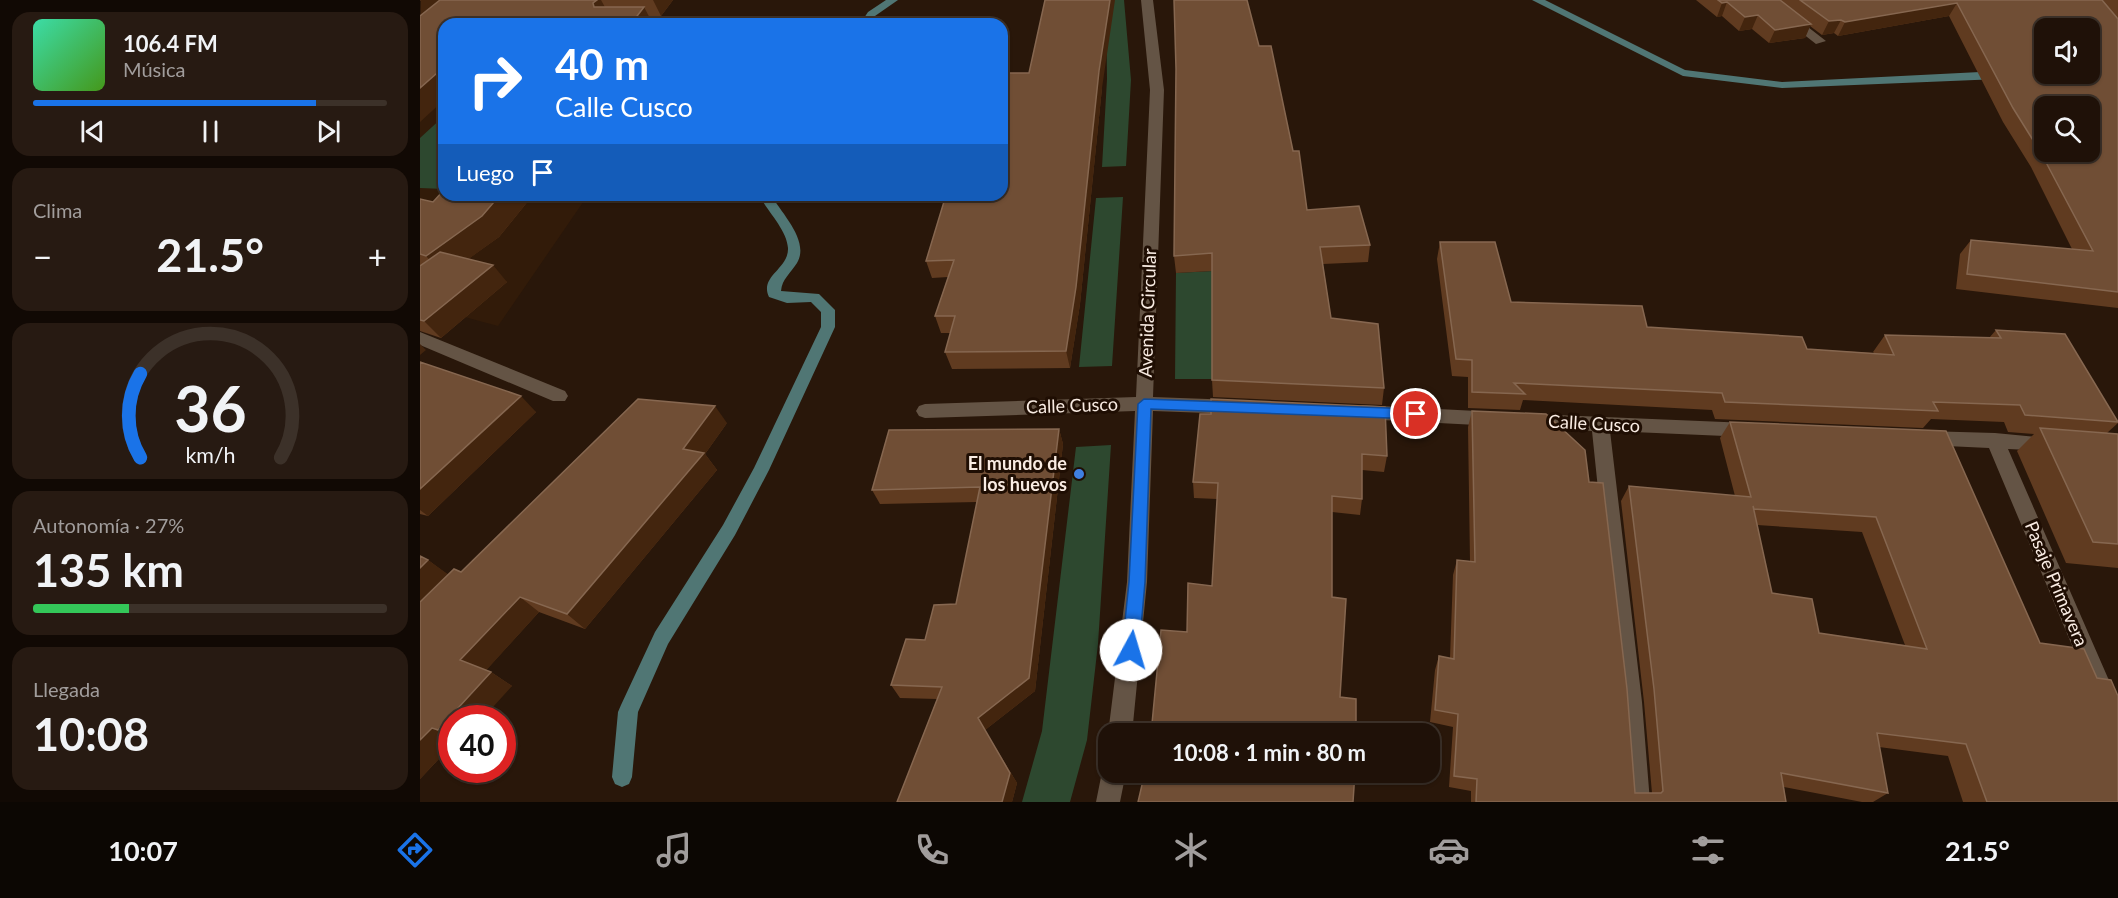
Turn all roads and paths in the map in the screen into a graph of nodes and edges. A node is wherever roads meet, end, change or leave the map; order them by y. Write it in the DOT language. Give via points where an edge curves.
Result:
graph roads {
  1 [pos="1147,0"];
  2 [pos="1766,0"];
  3 [pos="1820,40"];
  4 [pos="420,338"];
  5 [pos="559,396"];
  6 [pos="1144,404"];
  7 [pos="1251,408"];
  8 [pos="925,411"];
  9 [pos="1346,411"];
  10 [pos="1600,424"];
  11 [pos="1768,431"];
  12 [pos="1911,437"];
  13 [pos="1995,440"];
  14 [pos="2073,446"];
  15 [pos="1121,723"];
  16 [pos="2118,728"];
  17 [pos="1112,783"];
  18 [pos="1108,802"];
  19 [pos="1638,802"];
  1 -- 6 [label="street, Avenida Circular" via="1157,90"];
  2 -- 3 [label="street"];
  4 -- 5 [label="street"];
  6 -- 7 [label="street, Calle Cusco"];
  6 -- 8 [label="street, Calle Cusco"];
  6 -- 15 [label="street, Avenida Circular" via="1137,582"];
  9 -- 10 [label="street, Calle Cusco"];
  10 -- 11 [label="street, Calle Cusco"];
  10 -- 19 [label="street" via="1631,702"];
  12 -- 13 [label="street"];
  13 -- 14 [label="street"];
  13 -- 16 [label="street, Pasaje Primavera"];
  17 -- 18 [label="street"];
}
